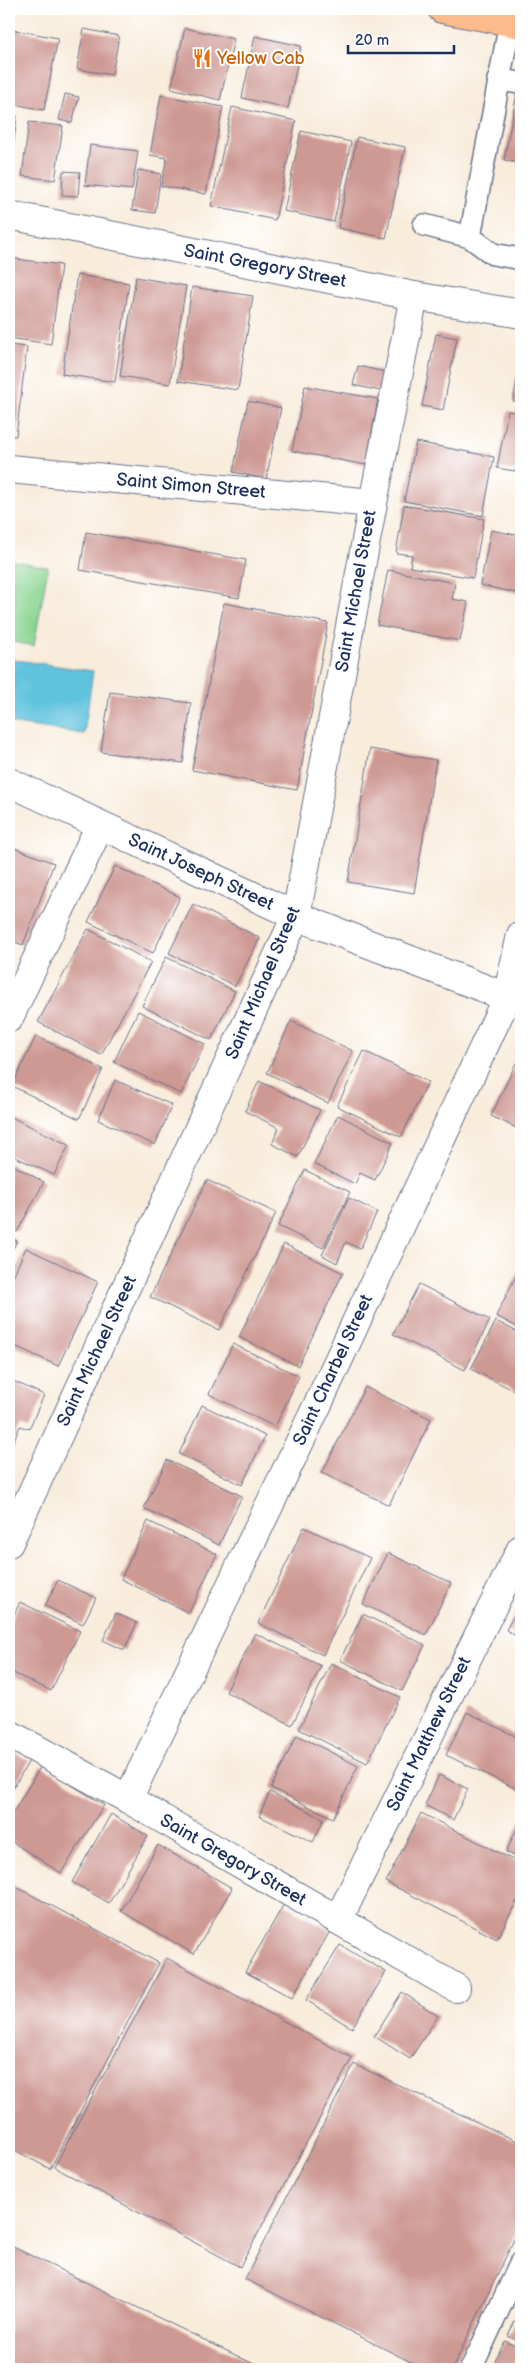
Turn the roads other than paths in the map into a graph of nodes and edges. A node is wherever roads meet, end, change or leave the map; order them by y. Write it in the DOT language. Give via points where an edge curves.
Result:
graph roads {
  1 [pos="442,9"];
  2 [pos="516,23"];
  3 [pos="498,80"];
  4 [pos="521,83"];
  5 [pos="9,215"];
  6 [pos="424,225"];
  7 [pos="470,236"];
  8 [pos="521,259"];
  9 [pos="414,296"];
  10 [pos="521,314"];
  11 [pos="9,469"];
  12 [pos="372,504"];
  13 [pos="9,782"];
  14 [pos="100,825"];
  15 [pos="296,916"];
  16 [pos="521,935"];
  17 [pos="518,967"];
  18 [pos="507,997"];
  19 [pos="9,1018"];
  20 [pos="9,1543"];
  21 [pos="521,1549"];
  22 [pos="9,1734"];
  23 [pos="128,1799"];
  24 [pos="338,1920"];
  25 [pos="456,1988"];
  26 [pos="521,2262"];
  27 [pos="471,2369"];
  1 -- 2 [label="main road"];
  2 -- 3 [label="lane"];
  3 -- 4 [label="lane"];
  3 -- 7 [label="lane"];
  5 -- 9 [label="street, Saint Gregory Street"];
  6 -- 7 [label="lane"];
  7 -- 8 [label="lane" via="493,254"];
  9 -- 10 [label="street, Saint Gregory Street"];
  9 -- 12 [label="street, Saint Michael Street"];
  11 -- 12 [label="street, Saint Simon Street"];
  12 -- 15 [label="street, Saint Michael Street"];
  13 -- 14 [label="street, Saint Joseph Street"];
  14 -- 15 [label="street, Saint Joseph Street"];
  14 -- 19 [label="street"];
  15 -- 18 [label="street, Saint Joseph Street"];
  15 -- 20 [label="street, Saint Michael Street"];
  16 -- 17 [label="street, Saint Charbel Street"];
  17 -- 18 [label="street, Saint Charbel Street"];
  18 -- 23 [label="street, Saint Charbel Street" via="318,1404"];
  21 -- 24 [label="street, Saint Matthew Street"];
  22 -- 23 [label="street, Saint Gregory Street"];
  23 -- 24 [label="street, Saint Gregory Street"];
  24 -- 25 [label="street, Saint Gregory Street"];
  26 -- 27 [label="lane"];
}
